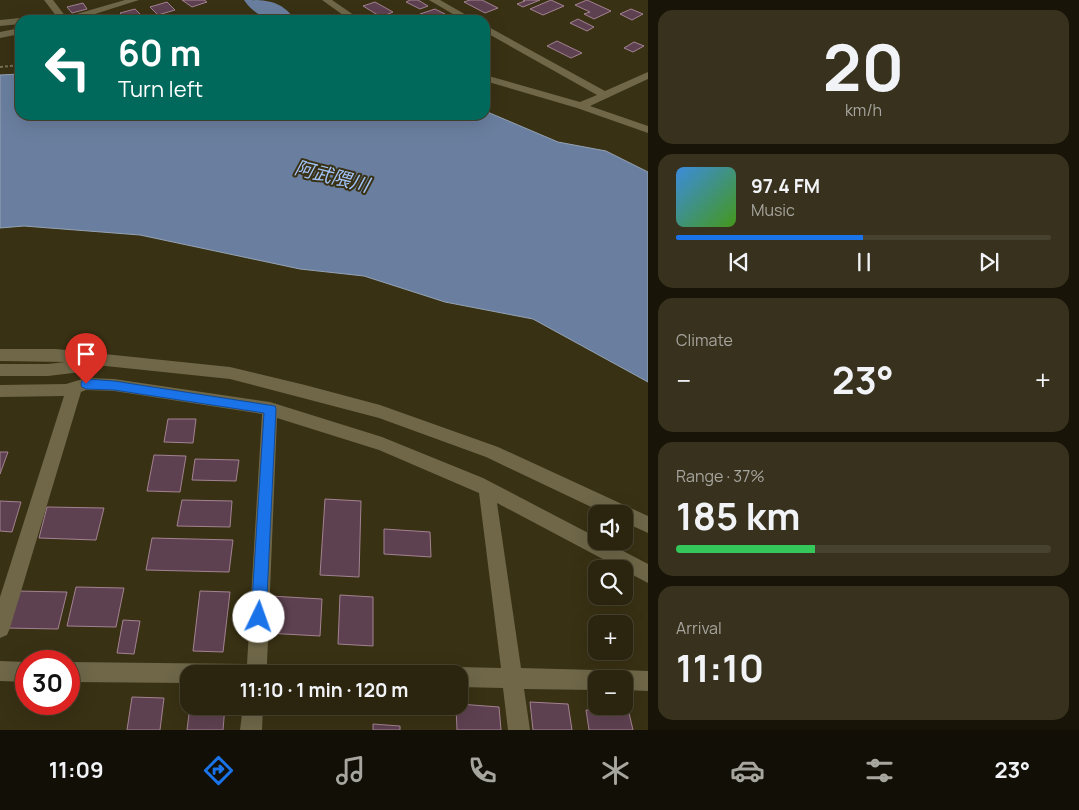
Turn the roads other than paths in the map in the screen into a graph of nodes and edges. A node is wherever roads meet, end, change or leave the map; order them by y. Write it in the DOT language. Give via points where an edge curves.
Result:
graph roads {
  1 [pos="48,0"];
  2 [pos="135,0"];
  3 [pos="326,0"];
  4 [pos="433,0"];
  5 [pos="61,15"];
  6 [pos="82,15"];
  7 [pos="348,15"];
  8 [pos="461,15"];
  9 [pos="15,22"];
  10 [pos="0,23"];
  11 [pos="490,31"];
  12 [pos="15,32"];
  13 [pos="0,36"];
  14 [pos="15,38"];
  15 [pos="648,75"];
  16 [pos="490,79"];
  17 [pos="605,95"];
  18 [pos="581,106"];
  19 [pos="648,130"];
  20 [pos="0,354"];
  21 [pos="105,360"];
  22 [pos="0,370"];
  23 [pos="74,388"];
  24 [pos="0,391"];
  25 [pos="270,409"];
  26 [pos="488,489"];
  27 [pos="648,525"];
  28 [pos="648,574"];
  29 [pos="0,628"];
  30 [pos="256,665"];
  31 [pos="0,671"];
  32 [pos="15,672"];
  33 [pos="80,672"];
  34 [pos="180,673"];
  35 [pos="468,677"];
  36 [pos="513,678"];
  37 [pos="588,680"];
  38 [pos="633,680"];
  39 [pos="648,681"];
  40 [pos="252,715"];
  41 [pos="251,730"];
  42 [pos="519,730"];
  1 -- 5 [label="street"];
  2 -- 6 [label="street"];
  3 -- 7 [label="street"];
  4 -- 8 [label="street"];
  9 -- 10 [label="street"];
  11 -- 17 [label="street"];
  12 -- 13 [label="street"];
  13 -- 14 [label="street"];
  15 -- 17 [label="street"];
  16 -- 18 [label="street"];
  17 -- 18 [label="street"];
  18 -- 19 [label="street"];
  20 -- 21 [label="street"];
  21 -- 22 [label="street" via="97,364 48,370"];
  21 -- 27 [label="street" via="230,373 380,412 492,452"];
  23 -- 24 [label="street"];
  23 -- 25 [label="street" via="86,384 114,385"];
  23 -- 29 [label="street"];
  25 -- 26 [label="street" via="382,444"];
  25 -- 30 [label="street"];
  26 -- 28 [label="street"];
  26 -- 36 [label="street"];
  31 -- 32 [label="street"];
  33 -- 34 [label="street"];
  35 -- 36 [label="street"];
  36 -- 37 [label="street"];
  36 -- 42 [label="street"];
  38 -- 39 [label="street"];
  40 -- 41 [label="street"];
}
